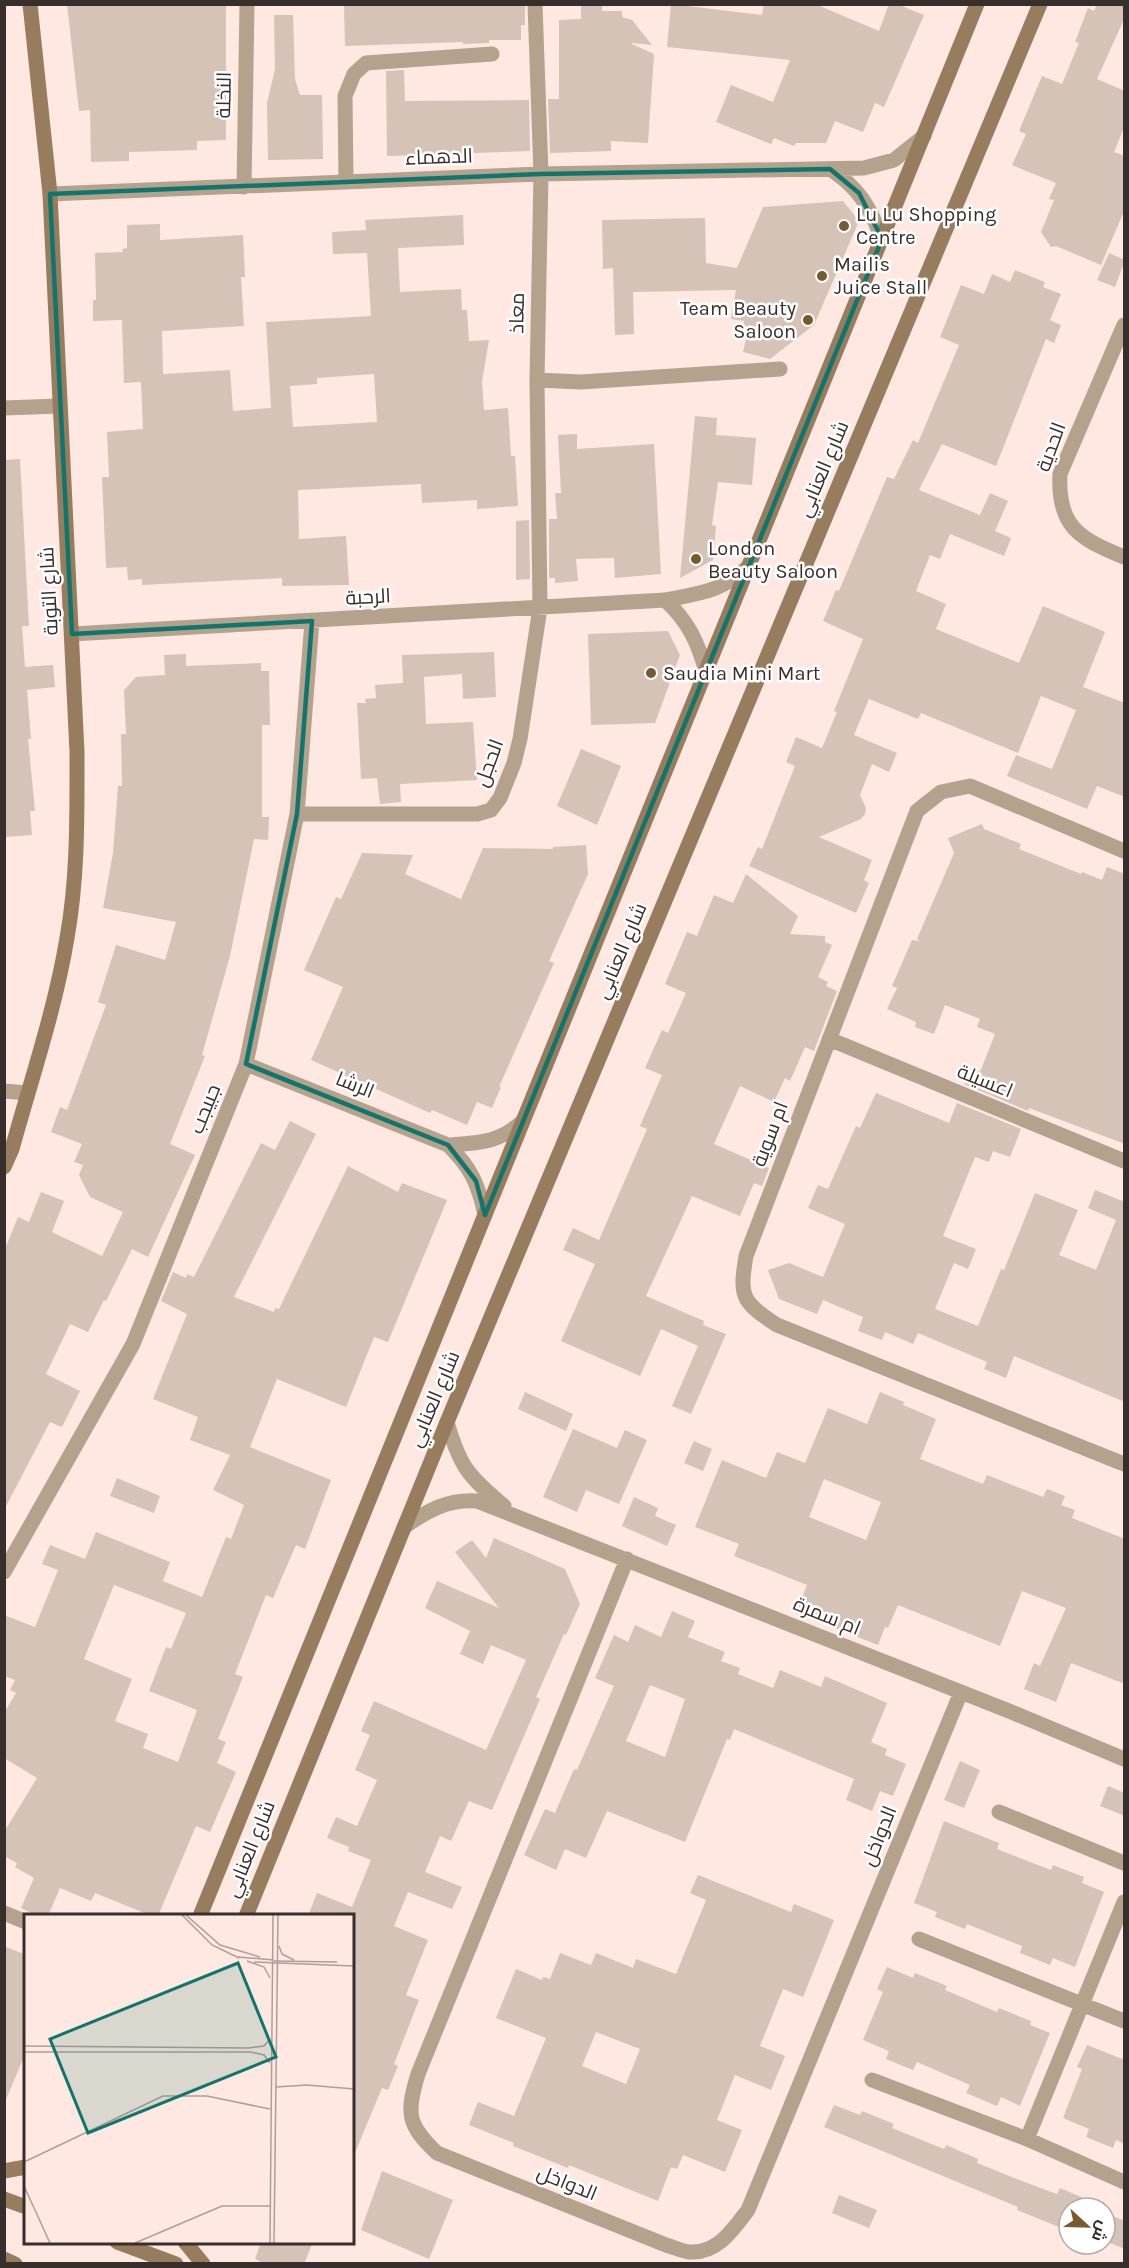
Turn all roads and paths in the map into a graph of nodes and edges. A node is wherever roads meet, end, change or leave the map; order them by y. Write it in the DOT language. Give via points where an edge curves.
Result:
graph roads {
  1 [pos="30,4"];
  2 [pos="247,4"];
  3 [pos="536,4"];
  4 [pos="977,4"];
  5 [pos="1040,4"];
  6 [pos="492,54"];
  7 [pos="924,136"];
  8 [pos="830,169"];
  9 [pos="541,174"];
  10 [pos="346,182"];
  11 [pos="244,187"];
  12 [pos="50,194"];
  13 [pos="882,239"];
  14 [pos="1125,325"];
  15 [pos="780,369"];
  16 [pos="537,380"];
  17 [pos="59,406"];
  18 [pos="4,408"];
  19 [pos="1125,557"];
  20 [pos="749,566"];
  21 [pos="665,600"];
  22 [pos="540,608"];
  23 [pos="312,621"];
  24 [pos="72,634"];
  25 [pos="706,672"];
  26 [pos="297,814"];
  27 [pos="1125,851"];
  28 [pos="829,1040"];
  29 [pos="246,1064"];
  30 [pos="4,1091"];
  31 [pos="27,1093"];
  32 [pos="523,1121"];
  33 [pos="448,1145"];
  34 [pos="1125,1161"];
  35 [pos="4,1167"];
  36 [pos="485,1215"];
  37 [pos="447,1422"];
  38 [pos="1125,1464"];
  39 [pos="513,1514"];
  40 [pos="404,1527"];
  41 [pos="627,1559"];
  42 [pos="4,1572"];
  43 [pos="961,1692"];
  44 [pos="1125,1759"];
  45 [pos="999,1812"];
  46 [pos="1125,1863"];
  47 [pos="1125,1902"];
  48 [pos="4,1912"];
  49 [pos="199,1914"];
  50 [pos="247,1914"];
  51 [pos="24,1921"];
  52 [pos="919,1939"];
  53 [pos="1082,2003"];
  54 [pos="1125,2021"];
  55 [pos="872,2080"];
  56 [pos="1027,2139"];
  57 [pos="24,2167"];
  58 [pos="4,2170"];
  59 [pos="1125,2182"];
  60 [pos="4,2199"];
  61 [pos="24,2206"];
  62 [pos="122,2244"];
  63 [pos="187,2244"];
  64 [pos="4,2259"];
  65 [pos="15,2264"];
  66 [pos="176,2264"];
  67 [pos="203,2264"];
  1 -- 12 [label="street, شارع التوبة"];
  2 -- 11 [label="street, النخلة"];
  3 -- 9 [label="street, معاذ"];
  4 -- 7 [label="street, شارع العنابي"];
  5 -- 37 [label="street, شارع العنابي"];
  6 -- 10 [label="street" via="366,63 354,74 345,96"];
  7 -- 8 [label="street, الدهماء" via="894,160 880,165"];
  7 -- 13 [label="street, شارع العنابي"];
  8 -- 9 [label="street, الدهماء"];
  8 -- 13 [label="street" via="859,193"];
  9 -- 10 [label="street, الدهماء"];
  9 -- 16 [label="street, معاذ"];
  10 -- 11 [label="street, الدهماء"];
  11 -- 12 [label="street, الدهماء"];
  12 -- 17 [label="street, شارع التوبة"];
  13 -- 20 [label="street, شارع العنابي"];
  14 -- 19 [label="street, الحدية" via="1060,474 1059,496 1078,533 1094,545"];
  15 -- 16 [label="street" via="581,382"];
  16 -- 22 [label="street, معاذ"];
  17 -- 18 [label="street"];
  17 -- 24 [label="street, شارع التوبة"];
  20 -- 21 [label="street, الرحبة" via="724,586"];
  20 -- 25 [label="street, شارع العنابي"];
  21 -- 22 [label="street, الرحبة"];
  21 -- 25 [label="street" via="693,633"];
  22 -- 23 [label="street, الرحبة"];
  22 -- 26 [label="street, الحجل" via="520,739 500,798 491,810 477,814"];
  23 -- 24 [label="street, الرحبة"];
  23 -- 26 [label="street, جبيجب"];
  24 -- 31 [label="street, شارع التوبة" via="77,752 72,898 53,1007"];
  25 -- 32 [label="street, شارع العنابي"];
  26 -- 29 [label="street, جبيجب"];
  27 -- 28 [label="street, ام سوية" via="970,786 941,792 917,811"];
  28 -- 34 [label="street, اعسيلة"];
  28 -- 38 [label="street, ام سوية" via="746,1256 744,1297 777,1325"];
  29 -- 33 [label="street, الرشا"];
  29 -- 42 [label="street, جبيجب" via="133,1344"];
  30 -- 31 [label="street"];
  31 -- 35 [label="street, شارع التوبة"];
  32 -- 33 [label="street, الرشا" via="499,1138"];
  32 -- 36 [label="street, شارع العنابي"];
  33 -- 36 [label="street, الرشا" via="471,1170"];
  36 -- 49 [label="street, شارع العنابي"];
  37 -- 39 [label="street, ام سمرة" via="460,1461 470,1475"];
  37 -- 40 [label="street, شارع العنابي"];
  39 -- 40 [label="street, ام سمرة" via="477,1501 459,1500 426,1512"];
  39 -- 41 [label="street, ام سمرة"];
  40 -- 50 [label="street, شارع العنابي"];
  41 -- 43 [label="street, ام سمرة"];
  41 -- 43 [label="street, الدواخل" via="418,2074 411,2096 411,2118 420,2137 437,2153 666,2245 688,2252 715,2248 748,2210"];
  43 -- 44 [label="street, ام سمرة"];
  45 -- 46 [label="street"];
  47 -- 53 [label="street"];
  48 -- 51 [label="street"];
  52 -- 53 [label="street"];
  53 -- 54 [label="street"];
  53 -- 56 [label="street"];
  55 -- 56 [label="street"];
  56 -- 59 [label="street"];
  57 -- 58 [label="street"];
  60 -- 61 [label="street"];
  62 -- 66 [label="street"];
  63 -- 67 [label="street"];
  64 -- 65 [label="street"];
}
